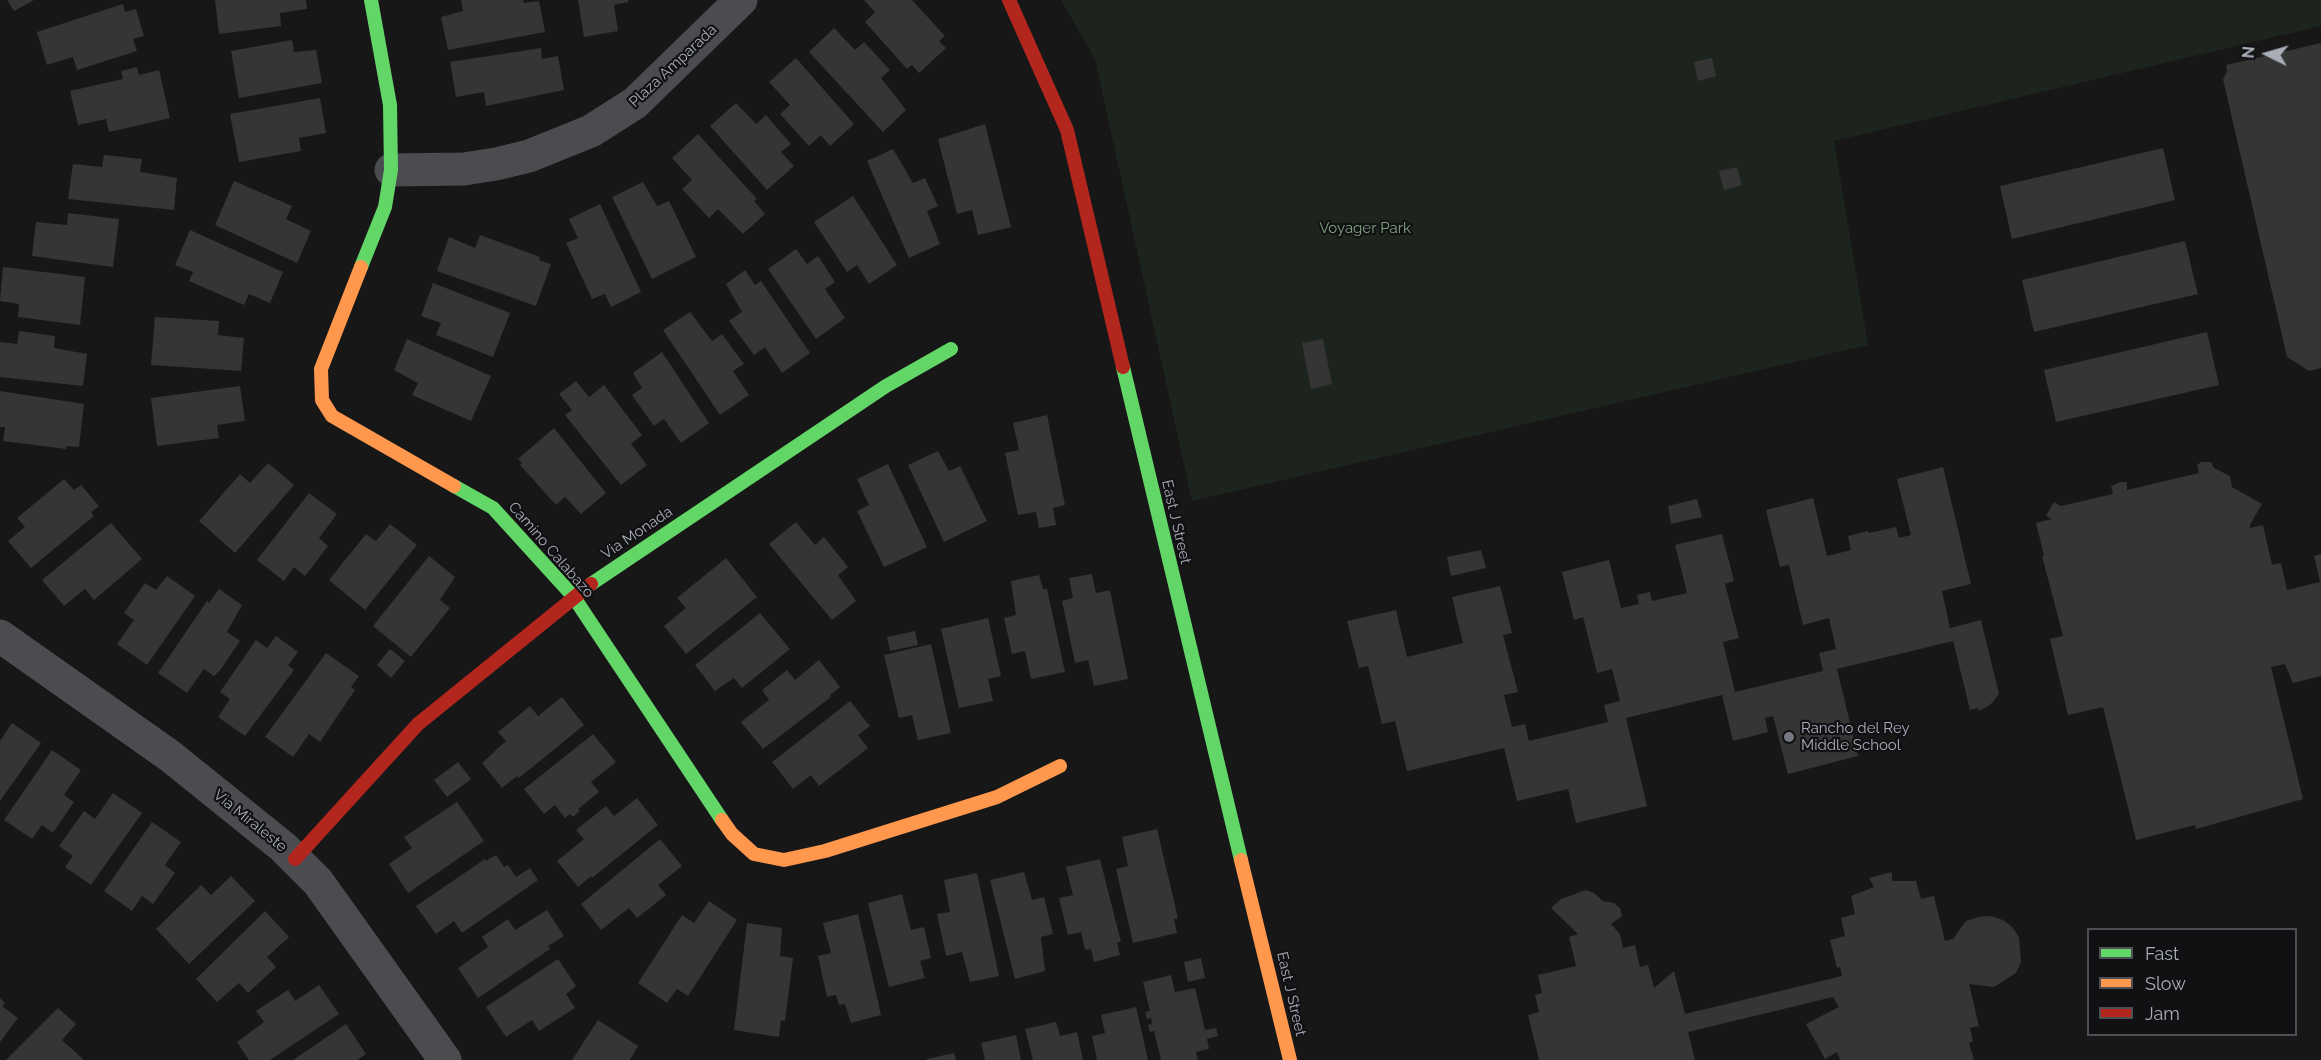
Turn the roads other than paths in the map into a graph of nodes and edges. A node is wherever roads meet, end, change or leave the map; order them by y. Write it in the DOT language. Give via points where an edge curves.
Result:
graph roads {
  1 [pos="371,0"];
  2 [pos="741,0"];
  3 [pos="1008,0"];
  4 [pos="391,170"];
  5 [pos="951,349"];
  6 [pos="573,596"];
  7 [pos="0,636"];
  8 [pos="1060,766"];
  9 [pos="296,859"];
  10 [pos="445,1060"];
  11 [pos="1290,1060"];
  1 -- 4 [label="street, Camino Calabazo" via="390,105"];
  2 -- 4 [label="street, Plaza Amparada" via="635,103 591,131 550,149 496,164 464,169"];
  3 -- 11 [label="street, East J Street" via="1067,130"];
  4 -- 6 [label="street, Camino Calabazo" via="385,207 321,369 322,400 332,416 493,508"];
  5 -- 6 [label="street, Via Monada" via="886,386"];
  6 -- 8 [label="street, Camino Calabazo" via="732,834 742,846 761,856 784,860 825,851 998,797"];
  6 -- 9 [label="street, Via Monada" via="418,724"];
  7 -- 9 [label="street, Via Miraleste" via="170,756"];
  9 -- 10 [label="street, Via Miraleste" via="318,882"];
}
